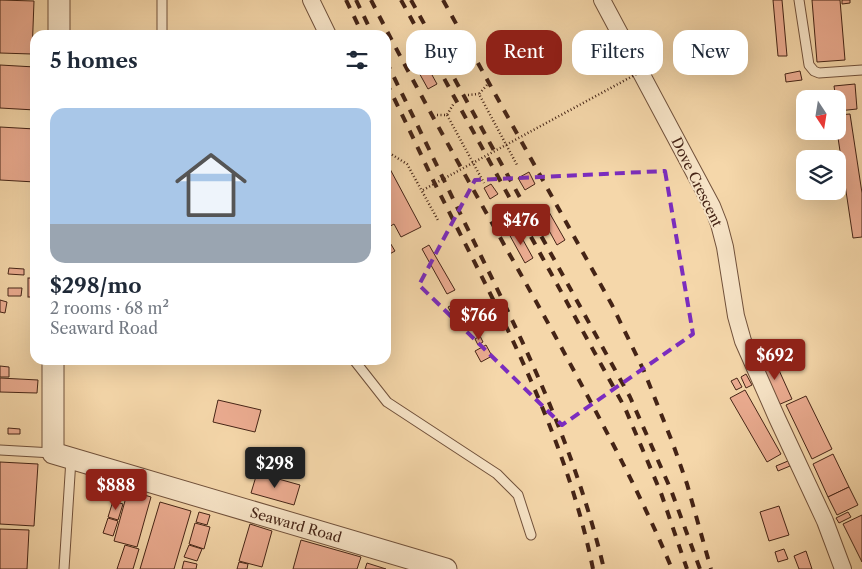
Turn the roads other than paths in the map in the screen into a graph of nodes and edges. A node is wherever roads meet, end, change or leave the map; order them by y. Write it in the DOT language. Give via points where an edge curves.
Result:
graph roads {
  1 [pos="59,0"];
  2 [pos="162,0"];
  3 [pos="311,0"];
  4 [pos="602,0"];
  5 [pos="799,0"];
  6 [pos="59,30"];
  7 [pos="162,30"];
  8 [pos="326,30"];
  9 [pos="862,70"];
  10 [pos="53,365"];
  11 [pos="358,365"];
  12 [pos="0,450"];
  13 [pos="62,456"];
  14 [pos="531,536"];
  15 [pos="64,569"];
  16 [pos="446,569"];
  17 [pos="843,569"];
  1 -- 6 [label="street"];
  2 -- 7 [label="lane"];
  3 -- 8 [label="street"];
  4 -- 17 [label="street, Dove Crescent" via="712,206 725,247 743,341 825,521"];
  5 -- 9 [label="lane" via="811,69 819,73"];
  10 -- 13 [label="street"];
  11 -- 14 [label="lane" via="387,402 497,474 518,495"];
  12 -- 13 [label="lane, Seaward Road"];
  13 -- 15 [label="lane"];
  13 -- 16 [label="street, Seaward Road"];
}
